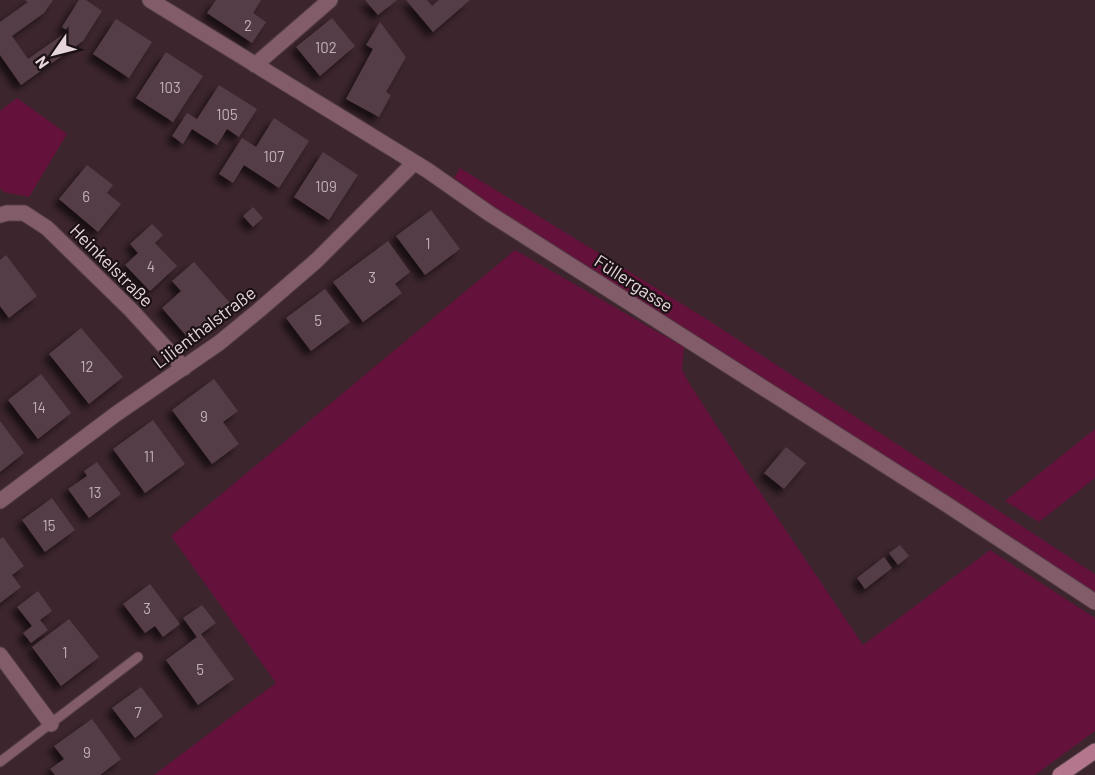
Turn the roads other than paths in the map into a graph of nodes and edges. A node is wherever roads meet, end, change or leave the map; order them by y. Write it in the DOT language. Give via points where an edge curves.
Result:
graph roads {
  1 [pos="150,0"];
  2 [pos="330,0"];
  3 [pos="255,65"];
  4 [pos="414,163"];
  5 [pos="0,215"];
  6 [pos="184,368"];
  7 [pos="0,501"];
  8 [pos="1095,602"];
  9 [pos="0,655"];
  10 [pos="138,657"];
  11 [pos="51,724"];
  12 [pos="1095,751"];
  13 [pos="0,762"];
  14 [pos="1060,775"];
  1 -- 3 [label="street, Füllergasse"];
  2 -- 3 [label="street"];
  3 -- 4 [label="street, Füllergasse"];
  4 -- 6 [label="street, Lilienthalstraße" via="316,261"];
  4 -- 8 [label="street, Füllergasse"];
  5 -- 6 [label="street, Heinkelstraße" via="24,213 47,228"];
  6 -- 7 [label="street, Lilienthalstraße"];
  9 -- 11 [label="street"];
  10 -- 11 [label="lane"];
  11 -- 13 [label="lane"];
  12 -- 14 [label="main road"];
}
